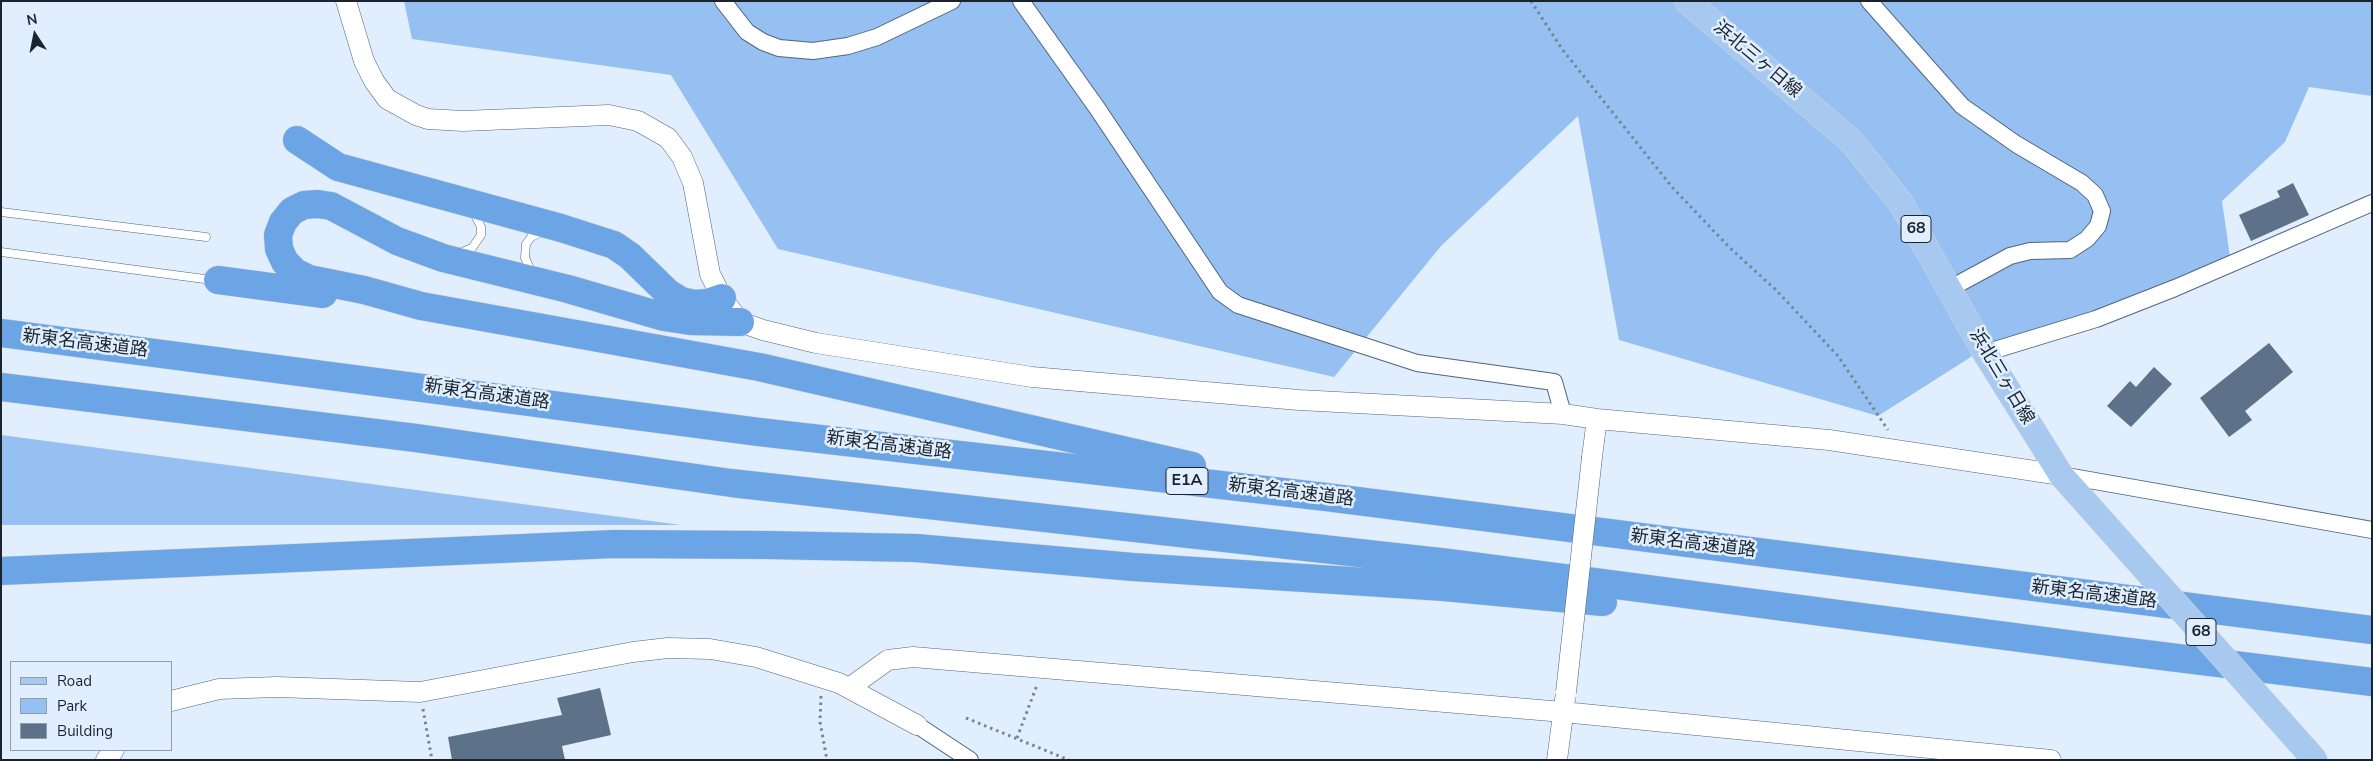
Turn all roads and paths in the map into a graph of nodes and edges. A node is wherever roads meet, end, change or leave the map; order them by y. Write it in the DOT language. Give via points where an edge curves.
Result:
graph roads {
  1 [pos="346,1"];
  2 [pos="723,1"];
  3 [pos="952,1"];
  4 [pos="1021,1"];
  5 [pos="1531,1"];
  6 [pos="1687,1"];
  7 [pos="1869,1"];
  8 [pos="297,140"];
  9 [pos="464,202"];
  10 [pos="2372,203"];
  11 [pos="1,212"];
  12 [pos="561,228"];
  13 [pos="206,237"];
  14 [pos="1,252"];
  15 [pos="443,258"];
  16 [pos="218,280"];
  17 [pos="540,282"];
  18 [pos="1949,289"];
  19 [pos="722,298"];
  20 [pos="421,306"];
  21 [pos="740,322"];
  22 [pos="1,333"];
  23 [pos="1985,353"];
  24 [pos="1,387"];
  25 [pos="1563,414"];
  26 [pos="1597,419"];
  27 [pos="1903,452"];
  28 [pos="2062,474"];
  29 [pos="1326,496"];
  30 [pos="2372,530"];
  31 [pos="1,571"];
  32 [pos="2372,630"];
  33 [pos="2105,649"];
  34 [pos="1044,668"];
  35 [pos="821,677"];
  36 [pos="2372,682"];
  37 [pos="849,688"];
  38 [pos="420,692"];
  39 [pos="172,701"];
  40 [pos="1563,712"];
  41 [pos="966,718"];
  42 [pos="917,726"];
  43 [pos="1017,738"];
  44 [pos="432,760"];
  45 [pos="827,760"];
  46 [pos="970,760"];
  47 [pos="1069,760"];
  48 [pos="1557,760"];
  49 [pos="2051,760"];
  50 [pos="2315,760"];
  1 -- 19 [label="street" via="364,61 374,81 387,99 416,115 451,121 610,115 638,121 668,138 689,169 710,274"];
  2 -- 3 [label="street" via="747,32 763,42 779,48 814,52 877,37"];
  4 -- 25 [label="street" via="1220,292 1238,305 1417,363 1554,382"];
  5 -- 27 [label="path" via="1562,49 1672,187 1838,356"];
  6 -- 18 [label="main road, 浜北三ヶ日線 / 68" via="1852,141 1901,203"];
  7 -- 18 [label="street" via="1962,106 2016,144 2082,183 2095,195 2102,211 2098,226 2087,239 2070,250 2030,251 2010,256"];
  8 -- 9 [label="highway" via="338,166"];
  9 -- 12 [label="highway"];
  9 -- 15 [label="lane" via="478,218 481,235 472,248"];
  10 -- 23 [label="street" via="2096,319"];
  11 -- 13 [label="lane"];
  12 -- 17 [label="lane" via="541,232 526,244 528,265"];
  12 -- 19 [label="highway" via="614,245 668,293 682,301 708,303"];
  14 -- 16 [label="lane"];
  15 -- 17 [label="highway"];
  15 -- 20 [label="highway" via="397,241 331,206 304,205 292,211 283,222 278,235 279,249 295,272 309,279"];
  16 -- 20 [label="highway"];
  17 -- 21 [label="highway" via="664,317"];
  18 -- 23 [label="main road, 浜北三ヶ日線 / 68"];
  19 -- 21 [label="street"];
  20 -- 29 [label="highway" via="759,367"];
  21 -- 25 [label="street" via="816,343 1032,377 1299,400"];
  22 -- 29 [label="highway, 新東名高速道路 / E1A" via="759,432"];
  23 -- 28 [label="main road, 浜北三ヶ日線 / 68"];
  24 -- 33 [label="highway" via="416,438 731,482 1450,564"];
  25 -- 26 [label="street"];
  26 -- 27 [label="street" via="1829,440"];
  26 -- 40 [label="street, bridge"];
  27 -- 28 [label="street"];
  28 -- 30 [label="street"];
  28 -- 50 [label="main road, 浜北三ヶ日線 / 68, bridge"];
  29 -- 32 [label="highway, 新東名高速道路 / E1A"];
  31 -- 33 [label="highway" via="614,544 916,548 1133,567 1444,587"];
  33 -- 36 [label="highway"];
  34 -- 37 [label="street" via="913,657 888,660"];
  34 -- 40 [label="street"];
  34 -- 43 [label="path"];
  35 -- 37 [label="street"];
  35 -- 38 [label="street" via="756,657 710,649 668,648"];
  35 -- 45 [label="path" via="820,722"];
  37 -- 42 [label="street"];
  38 -- 39 [label="street" via="277,687 229,689"];
  38 -- 44 [label="path"];
  40 -- 48 [label="street"];
  40 -- 49 [label="street"];
  41 -- 43 [label="path"];
  42 -- 46 [label="street"];
  43 -- 47 [label="path"];
}
